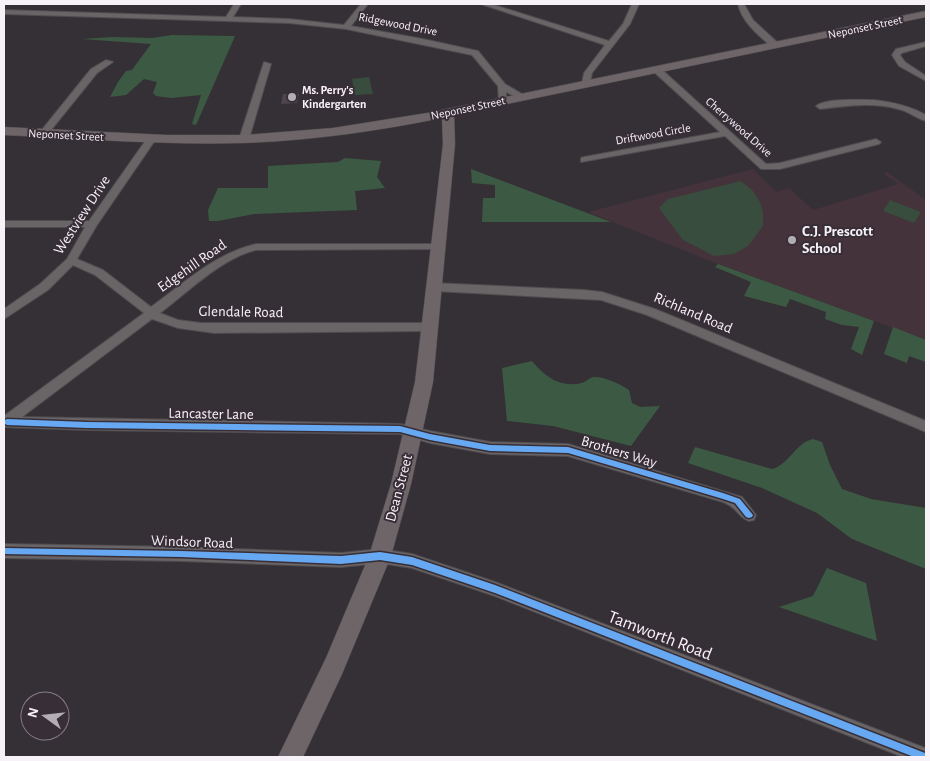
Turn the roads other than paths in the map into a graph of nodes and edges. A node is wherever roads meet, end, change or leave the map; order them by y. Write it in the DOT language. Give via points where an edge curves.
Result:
graph roads {
  1 [pos="236,4"];
  2 [pos="365,4"];
  3 [pos="485,4"];
  4 [pos="635,4"];
  5 [pos="741,4"];
  6 [pos="4,12"];
  7 [pos="926,14"];
  8 [pos="228,19"];
  9 [pos="346,27"];
  10 [pos="609,44"];
  11 [pos="926,44"];
  12 [pos="775,45"];
  13 [pos="109,62"];
  14 [pos="267,64"];
  15 [pos="657,70"];
  16 [pos="926,79"];
  17 [pos="586,84"];
  18 [pos="502,86"];
  19 [pos="523,97"];
  20 [pos="502,101"];
  21 [pos="820,106"];
  22 [pos="472,107"];
  23 [pos="448,112"];
  24 [pos="926,118"];
  25 [pos="402,121"];
  26 [pos="4,131"];
  27 [pos="727,133"];
  28 [pos="44,134"];
  29 [pos="449,138"];
  30 [pos="151,139"];
  31 [pos="244,139"];
  32 [pos="876,142"];
  33 [pos="584,160"];
  34 [pos="4,224"];
  35 [pos="92,224"];
  36 [pos="437,247"];
  37 [pos="72,261"];
  38 [pos="434,287"];
  39 [pos="153,314"];
  40 [pos="4,315"];
  41 [pos="430,327"];
  42 [pos="5,423"];
  43 [pos="926,427"];
  44 [pos="414,433"];
  45 [pos="749,515"];
  46 [pos="4,551"];
  47 [pos="380,556"];
  48 [pos="290,757"];
  49 [pos="925,757"];
  1 -- 8 [label="street"];
  2 -- 9 [label="street"];
  3 -- 10 [label="street"];
  4 -- 10 [label="street" via="626,24"];
  5 -- 12 [label="street" via="761,34"];
  6 -- 8 [label="street, Ridgewood Drive"];
  7 -- 12 [label="main road, Neponset Street"];
  8 -- 9 [label="street, Ridgewood Drive"];
  9 -- 18 [label="street, Ridgewood Drive" via="475,53"];
  10 -- 17 [label="street" via="588,74"];
  11 -- 16 [label="street" via="899,51 896,55 902,64"];
  12 -- 15 [label="main road, Neponset Street"];
  13 -- 28 [label="street" via="94,71"];
  14 -- 31 [label="street"];
  15 -- 17 [label="main road, Neponset Street"];
  15 -- 27 [label="street, Cherrywood Drive"];
  17 -- 19 [label="main road, Neponset Street"];
  18 -- 19 [label="street, Ridgewood Drive"];
  18 -- 20 [label="street"];
  19 -- 20 [label="main road, Neponset Street"];
  20 -- 22 [label="main road, Neponset Street"];
  21 -- 24 [label="street" via="881,102 917,111"];
  22 -- 23 [label="main road, Neponset Street"];
  22 -- 29 [label="main road" via="462,116"];
  23 -- 25 [label="main road, Neponset Street"];
  23 -- 29 [label="main road, Dean Street"];
  25 -- 29 [label="main road" via="431,125"];
  25 -- 31 [label="main road, Neponset Street" via="333,132"];
  26 -- 28 [label="main road, Neponset Street"];
  27 -- 32 [label="street, Cherrywood Drive" via="764,167 770,168"];
  27 -- 33 [label="street, Driftwood Circle"];
  28 -- 30 [label="main road, Neponset Street"];
  29 -- 36 [label="main road, Dean Street"];
  30 -- 31 [label="main road, Neponset Street"];
  30 -- 35 [label="street, Westview Drive"];
  34 -- 35 [label="street"];
  35 -- 37 [label="street, Westview Drive"];
  36 -- 38 [label="main road, Dean Street"];
  36 -- 39 [label="street, Edgehill Road" via="256,247 242,250 216,265"];
  37 -- 39 [label="street, Glendale Road" via="101,272"];
  37 -- 40 [label="street, Westview Drive" via="44,287"];
  38 -- 41 [label="main road, Dean Street"];
  38 -- 43 [label="street, Richland Road" via="584,294 621,301"];
  39 -- 41 [label="street, Glendale Road" via="177,324 227,328"];
  39 -- 42 [label="street, Edgehill Road"];
  41 -- 44 [label="main road, Dean Street"];
  42 -- 44 [label="street, Lancaster Lane" via="386,428"];
  44 -- 45 [label="street, Brothers Way" via="490,448 568,450 737,501"];
  44 -- 47 [label="main road, Dean Street"];
  46 -- 47 [label="street, Windsor Road" via="341,560"];
  47 -- 48 [label="main road, Dean Street" via="334,666"];
  47 -- 49 [label="street, Tamworth Road" via="412,561 496,589"];
}
